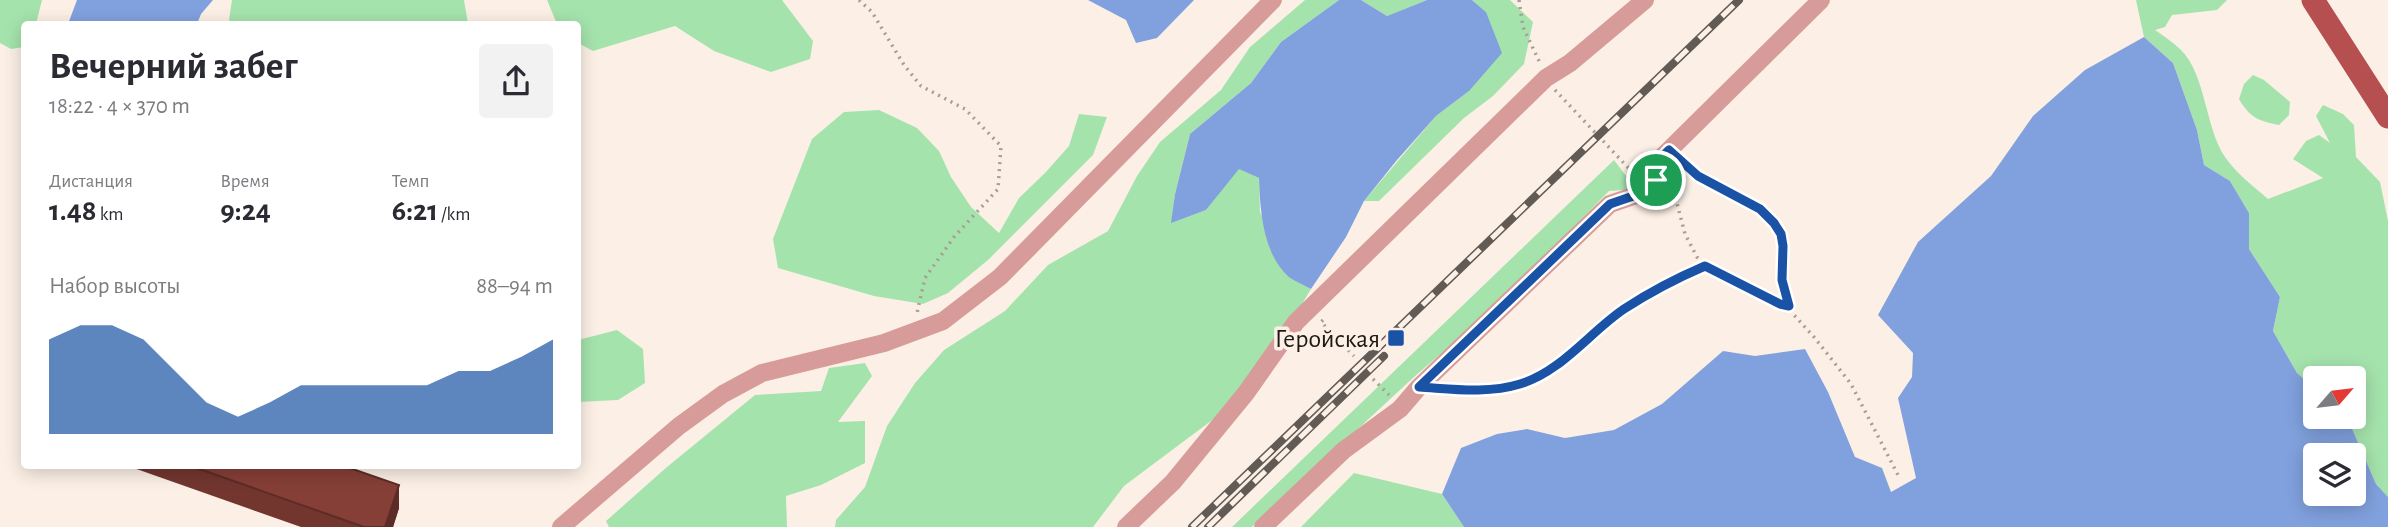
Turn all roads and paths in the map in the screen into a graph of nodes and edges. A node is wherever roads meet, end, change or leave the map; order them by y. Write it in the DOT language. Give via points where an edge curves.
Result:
graph roads {
  1 [pos="859,0"];
  2 [pos="1273,0"];
  3 [pos="1519,0"];
  4 [pos="1644,0"];
  5 [pos="1821,0"];
  6 [pos="2313,0"];
  7 [pos="1555,80"];
  8 [pos="2388,117"];
  9 [pos="1663,156"];
  10 [pos="1705,266"];
  11 [pos="1789,306"];
  12 [pos="1328,315"];
  13 [pos="912,332"];
  14 [pos="1354,356"];
  15 [pos="1419,387"];
  16 [pos="1898,475"];
  17 [pos="569,523"];
  18 [pos="1126,527"];
  19 [pos="1263,527"];
  1 -- 13 [label="path" via="872,12 921,86 965,109 1001,146 998,189 954,237 925,278"];
  2 -- 13 [label="street" via="1000,277 943,321"];
  3 -- 7 [label="path" via="1523,26"];
  4 -- 7 [label="street"];
  5 -- 9 [label="street"];
  6 -- 8 [label="main road"];
  7 -- 9 [label="path" via="1555,90 1639,179"];
  7 -- 18 [label="street" via="1296,322 1246,393 1173,482"];
  9 -- 10 [label="path" via="1690,246"];
  9 -- 11 [label="path" via="1760,209 1774,223 1781,234 1782,280"];
  9 -- 15 [label="street" via="1656,180 1642,193 1610,204"];
  10 -- 11 [label="path"];
  10 -- 15 [label="path" via="1624,309 1555,366 1522,384 1484,391"];
  11 -- 16 [label="path" via="1851,384"];
  12 -- 14 [label="path" via="1321,322"];
  13 -- 17 [label="street" via="762,373 723,394 679,426"];
  15 -- 19 [label="street" via="1401,409 1344,450"];
}
